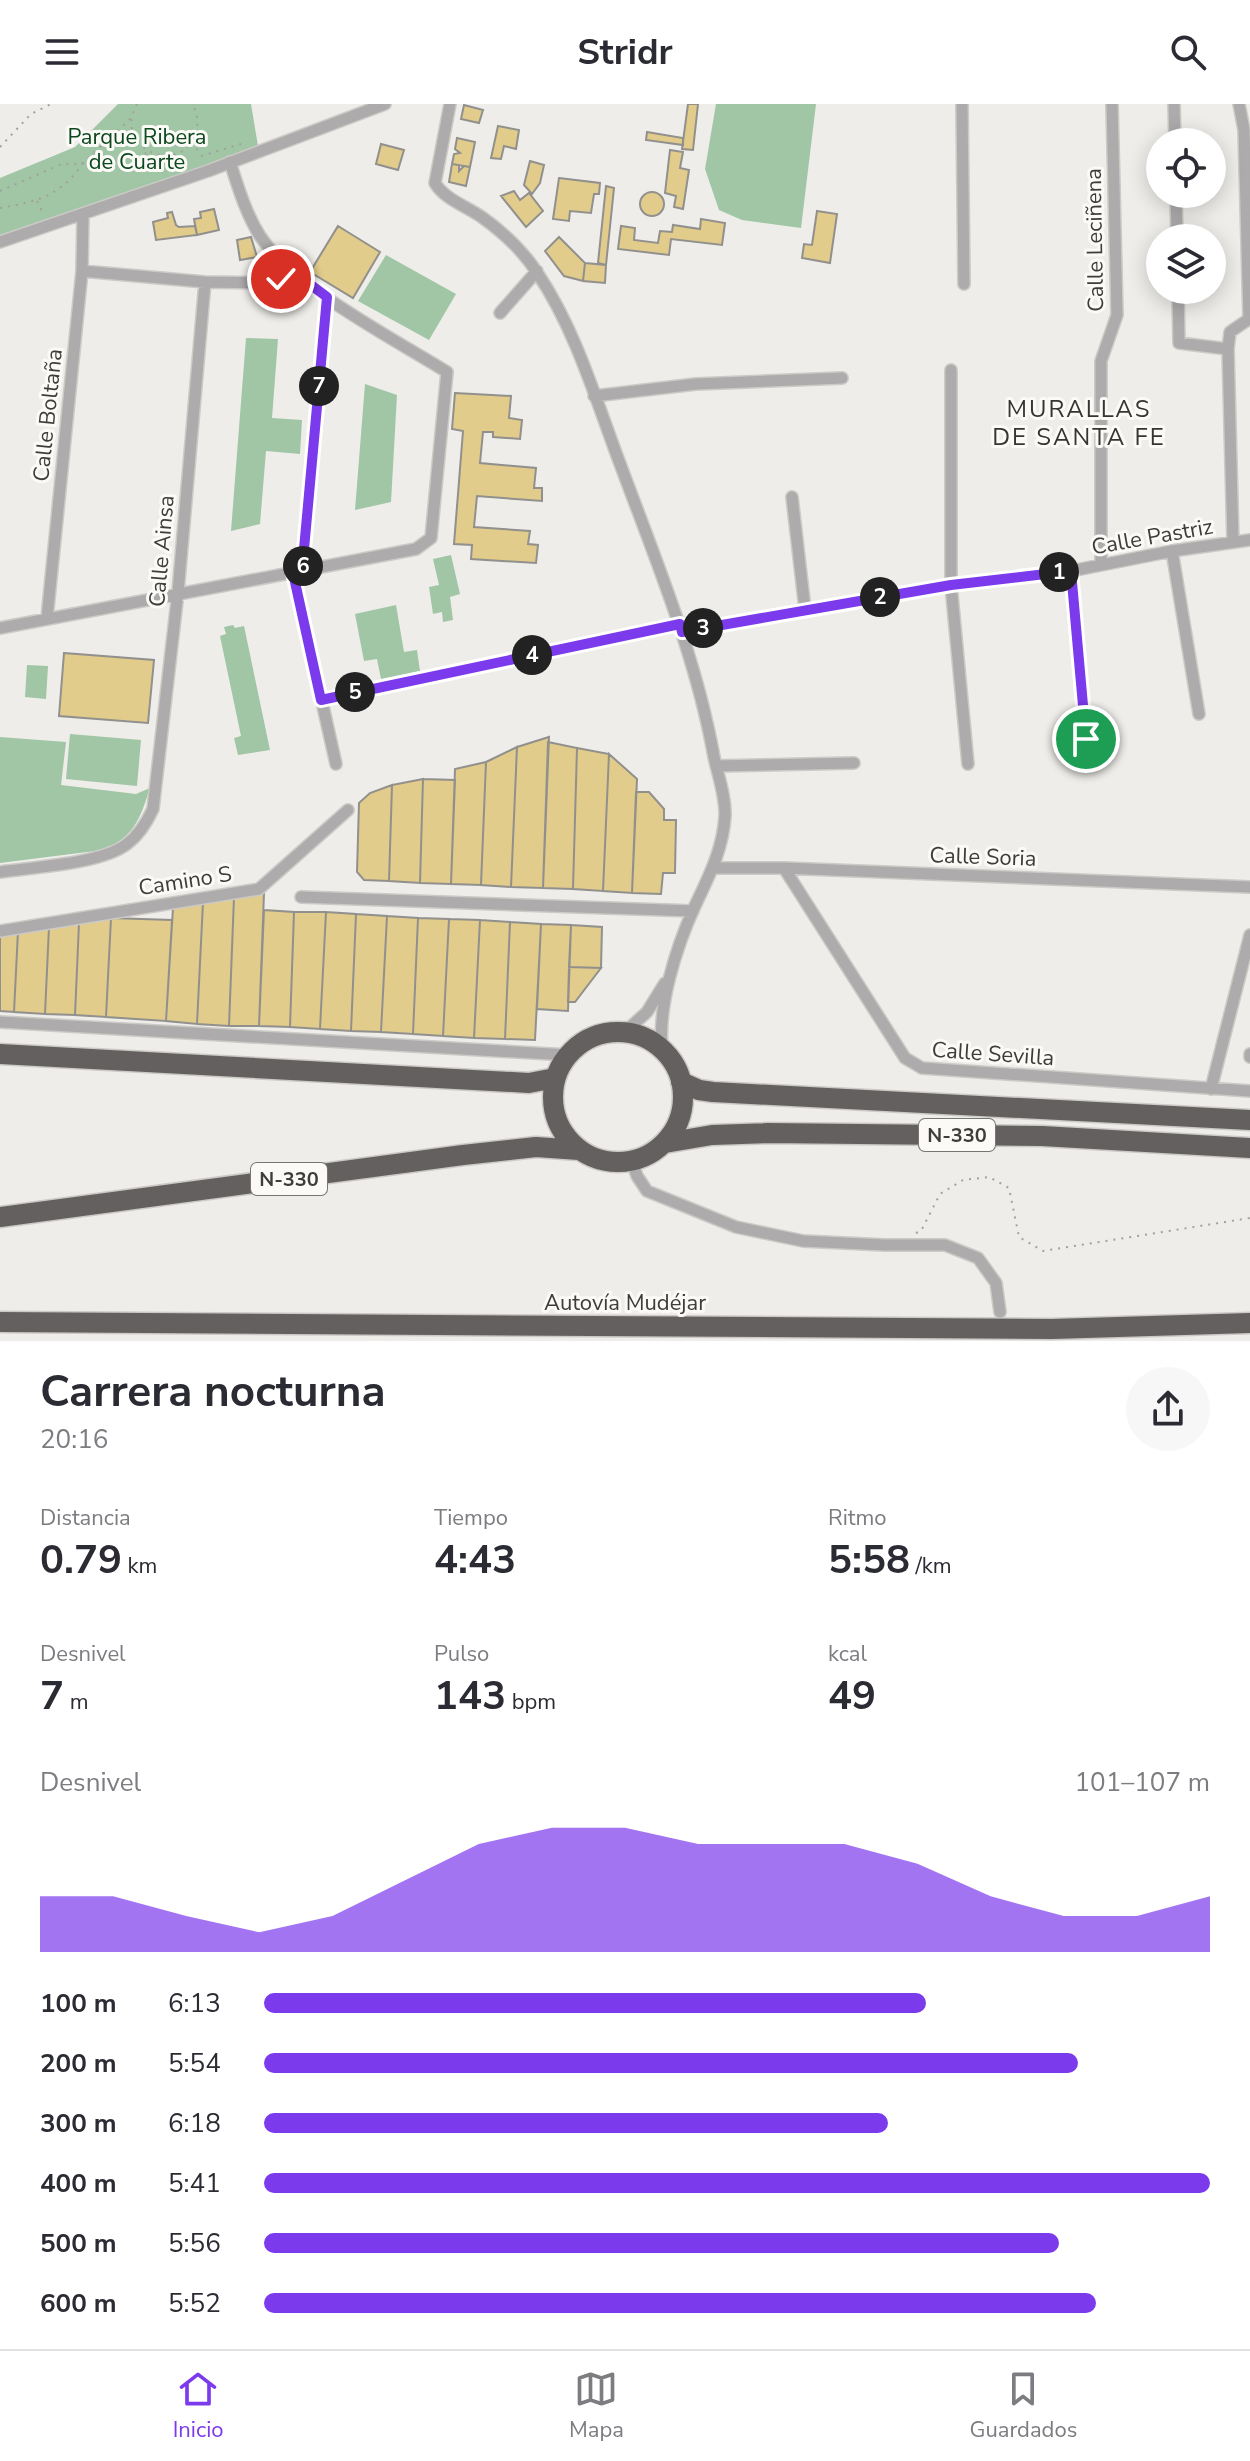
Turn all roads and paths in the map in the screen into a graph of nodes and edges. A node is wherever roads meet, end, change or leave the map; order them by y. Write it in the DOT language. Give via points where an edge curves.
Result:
graph roads {
  1 [pos="51,104"];
  2 [pos="137,104"];
  3 [pos="192,104"];
  4 [pos="385,104"];
  5 [pos="450,104"];
  6 [pos="962,104"];
  7 [pos="1112,104"];
  8 [pos="1174,104"];
  9 [pos="1239,104"];
  10 [pos="131,118"];
  11 [pos="1175,128"];
  12 [pos="1247,130"];
  13 [pos="192,142"];
  14 [pos="0,147"];
  15 [pos="150,152"];
  16 [pos="230,162"];
  17 [pos="82,164"];
  18 [pos="208,171"];
  19 [pos="0,191"];
  20 [pos="37,200"];
  21 [pos="0,208"];
  22 [pos="83,215"];
  23 [pos="48,225"];
  24 [pos="0,242"];
  25 [pos="287,267"];
  26 [pos="82,271"];
  27 [pos="537,271"];
  28 [pos="205,282"];
  29 [pos="964,284"];
  30 [pos="327,297"];
  31 [pos="1178,304"];
  32 [pos="500,313"];
  33 [pos="1228,349"];
  34 [pos="951,370"];
  35 [pos="842,378"];
  36 [pos="594,396"];
  37 [pos="792,497"];
  38 [pos="1250,540"];
  39 [pos="1233,542"];
  40 [pos="1172,551"];
  41 [pos="1101,565"];
  42 [pos="1071,571"];
  43 [pos="298,572"];
  44 [pos="951,585"];
  45 [pos="178,592"];
  46 [pos="805,609"];
  47 [pos="47,618"];
  48 [pos="0,628"];
  49 [pos="681,628"];
  50 [pos="321,700"];
  51 [pos="1199,714"];
  52 [pos="1086,739"];
  53 [pos="854,763"];
  54 [pos="336,764"];
  55 [pos="968,764"];
  56 [pos="716,766"];
  57 [pos="348,810"];
  58 [pos="714,868"];
  59 [pos="784,868"];
  60 [pos="0,872"];
  61 [pos="1250,887"];
  62 [pos="301,897"];
  63 [pos="693,911"];
  64 [pos="0,931"];
  65 [pos="1250,935"];
  66 [pos="672,972"];
  67 [pos="0,1022"];
  68 [pos="626,1031"];
  69 [pos="662,1048"];
  70 [pos="0,1054"];
  71 [pos="568,1055"];
  72 [pos="555,1078"];
  73 [pos="681,1082"];
  74 [pos="1211,1089"];
  75 [pos="1250,1091"];
  76 [pos="1250,1120"];
  77 [pos="665,1143"];
  78 [pos="1250,1148"];
  79 [pos="579,1150"];
  80 [pos="632,1161"];
  81 [pos="0,1217"];
  82 [pos="1250,1218"];
  83 [pos="909,1236"];
  84 [pos="1000,1312"];
  85 [pos="0,1322"];
  86 [pos="1250,1323"];
  1 -- 14 [label="path" via="31,114"];
  2 -- 10 [label="path"];
  3 -- 13 [label="path" via="198,121"];
  4 -- 16 [label="street"];
  5 -- 27 [label="street" via="437,187 484,219"];
  6 -- 29 [label="street"];
  7 -- 41 [label="street, Calle Leciñena" via="1117,315 1101,361"];
  8 -- 11 [label="street"];
  9 -- 12 [label="street"];
  10 -- 15 [label="path" via="135,138"];
  10 -- 17 [label="path"];
  12 -- 33 [label="street" via="1249,319 1230,332"];
  13 -- 15 [label="path" via="177,153"];
  13 -- 18 [label="path"];
  15 -- 17 [label="path"];
  16 -- 18 [label="street"];
  16 -- 25 [label="street" via="260,235"];
  17 -- 19 [label="path" via="62,164"];
  17 -- 20 [label="path" via="55,194"];
  18 -- 22 [label="street"];
  20 -- 21 [label="path"];
  20 -- 23 [label="path"];
  22 -- 23 [label="street"];
  22 -- 26 [label="street, Calle Boltaña"];
  23 -- 24 [label="street"];
  25 -- 28 [label="street" via="272,283"];
  25 -- 30 [label="street"];
  26 -- 28 [label="street"];
  26 -- 47 [label="street, Calle Boltaña"];
  27 -- 32 [label="street"];
  27 -- 36 [label="street"];
  28 -- 45 [label="street, Calle Ainsa"];
  30 -- 43 [label="street"];
  30 -- 43 [label="street" via="447,372 434,528 431,538 416,549"];
  31 -- 33 [label="street" via="1179,343"];
  33 -- 39 [label="street"];
  34 -- 44 [label="street"];
  35 -- 36 [label="street" via="696,384"];
  36 -- 49 [label="street"];
  37 -- 46 [label="street"];
  38 -- 39 [label="street, Calle Pastriz"];
  39 -- 40 [label="street, Calle Pastriz"];
  40 -- 41 [label="street, Calle Pastriz"];
  40 -- 51 [label="street"];
  41 -- 42 [label="street, Calle Pastriz"];
  42 -- 44 [label="street, Calle Pastriz"];
  42 -- 52 [label="street"];
  43 -- 45 [label="street"];
  43 -- 50 [label="street"];
  44 -- 46 [label="street, Calle Pastriz"];
  44 -- 55 [label="street"];
  45 -- 47 [label="street"];
  45 -- 60 [label="street, Calle Ainsa" via="156,797 147,822 127,845 113,852"];
  46 -- 49 [label="street, Calle Pastriz"];
  47 -- 48 [label="street"];
  49 -- 50 [label="street, Calle Pastriz"];
  49 -- 56 [label="street"];
  50 -- 54 [label="street"];
  53 -- 56 [label="street"];
  56 -- 58 [label="street" via="725,815"];
  57 -- 64 [label="street, Camino S" via="259,889"];
  58 -- 59 [label="street, Calle Soria"];
  58 -- 63 [label="street"];
  59 -- 61 [label="street, Calle Soria"];
  59 -- 74 [label="street, Calle Sevilla" via="905,1058 922,1068"];
  62 -- 63 [label="street"];
  63 -- 66 [label="street"];
  65 -- 74 [label="street"];
  66 -- 68 [label="street" via="647,1012"];
  66 -- 69 [label="street" via="661,1022"];
  67 -- 71 [label="street"];
  68 -- 69 [label="highway"];
  68 -- 71 [label="highway" via="597,1035"];
  69 -- 73 [label="highway"];
  70 -- 72 [label="highway" via="529,1083"];
  71 -- 72 [label="highway"];
  72 -- 79 [label="highway" via="554,1112"];
  73 -- 76 [label="highway, N-330" via="713,1092"];
  73 -- 77 [label="highway" via="679,1121"];
  74 -- 75 [label="street, Calle Sevilla"];
  77 -- 78 [label="highway, N-330" via="768,1133 997,1135"];
  77 -- 80 [label="highway, N-330"];
  79 -- 80 [label="highway, N-330" via="610,1162"];
  79 -- 81 [label="highway, N-330" via="536,1147 463,1155"];
  80 -- 84 [label="street" via="647,1191 736,1227 803,1241 945,1245 978,1258 996,1283"];
  82 -- 83 [label="path" via="1043,1251 1019,1237 1009,1188 989,1177 963,1180 940,1194 921,1231"];
  85 -- 86 [label="highway, Autovía Mudéjar" via="1036,1329"];
}
